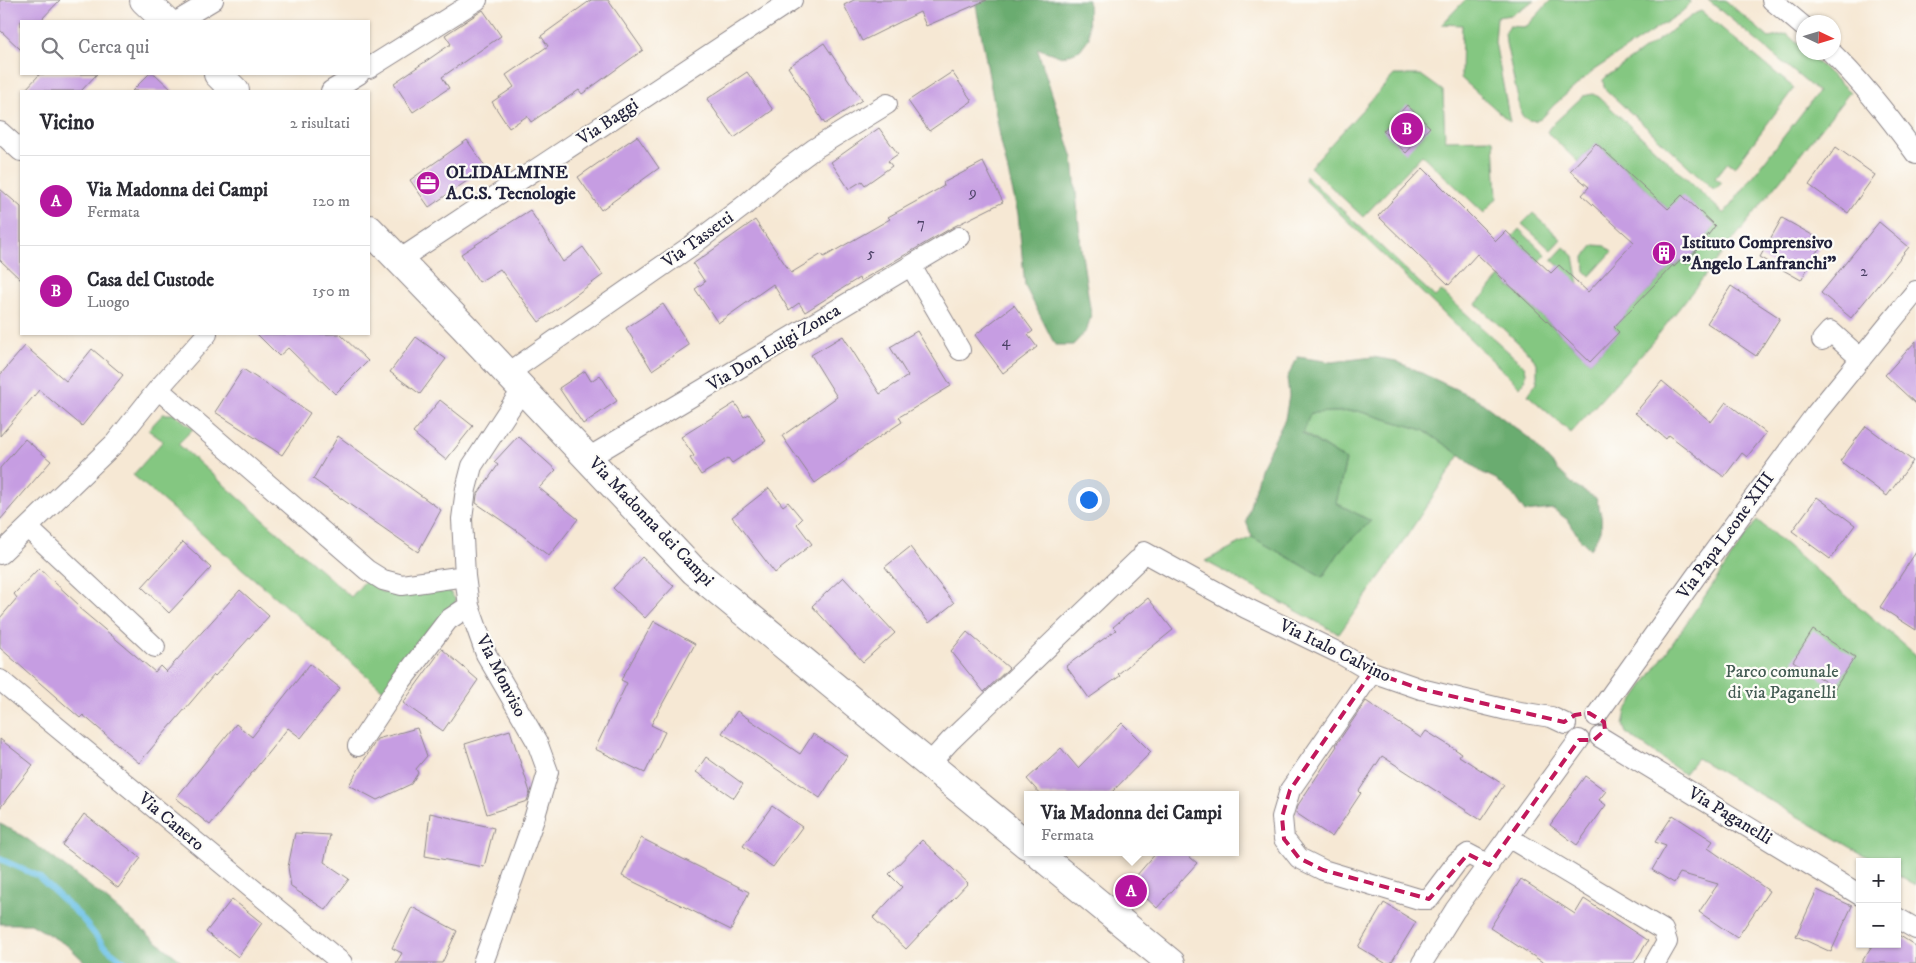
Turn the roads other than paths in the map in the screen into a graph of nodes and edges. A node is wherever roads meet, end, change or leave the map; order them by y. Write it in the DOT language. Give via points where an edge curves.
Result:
graph roads {
  1 [pos="144,0"];
  2 [pos="477,0"];
  3 [pos="792,0"];
  4 [pos="1772,0"];
  5 [pos="208,1"];
  6 [pos="165,20"];
  7 [pos="180,20"];
  8 [pos="1796,20"];
  9 [pos="1839,60"];
  10 [pos="370,67"];
  11 [pos="219,75"];
  12 [pos="357,75"];
  13 [pos="234,90"];
  14 [pos="333,90"];
  15 [pos="887,104"];
  16 [pos="0,132"];
  17 [pos="20,150"];
  18 [pos="1916,154"];
  19 [pos="370,230"];
  20 [pos="959,237"];
  21 [pos="399,260"];
  22 [pos="911,266"];
  23 [pos="1916,291"];
  24 [pos="206,335"];
  25 [pos="1822,340"];
  26 [pos="960,350"];
  27 [pos="1861,359"];
  28 [pos="515,383"];
  29 [pos="158,389"];
  30 [pos="588,458"];
  31 [pos="28,528"];
  32 [pos="0,554"];
  33 [pos="465,576"];
  34 [pos="469,606"];
  35 [pos="155,647"];
  36 [pos="1372,672"];
  37 [pos="0,680"];
  38 [pos="1596,716"];
  39 [pos="1566,724"];
  40 [pos="1600,737"];
  41 [pos="1579,740"];
  42 [pos="358,746"];
  43 [pos="929,764"];
  44 [pos="1508,837"];
  45 [pos="1024,843"];
  46 [pos="1041,856"];
  47 [pos="1489,865"];
  48 [pos="1856,893"];
  49 [pos="1901,920"];
  50 [pos="1916,929"];
  51 [pos="342,963"];
  52 [pos="483,963"];
  53 [pos="1171,963"];
  54 [pos="1422,963"];
  55 [pos="1655,963"];
  1 -- 6 [label="street"];
  2 -- 10 [label="street"];
  3 -- 21 [label="street, Via Baggi"];
  4 -- 8 [label="street"];
  5 -- 7 [label="street"];
  9 -- 18 [label="street"];
  11 -- 13 [label="street"];
  12 -- 14 [label="street"];
  15 -- 28 [label="street, Via Tassetti" via="783,172"];
  16 -- 17 [label="street"];
  19 -- 21 [label="street, Via Madonna dei Campi"];
  20 -- 22 [label="street, Via Don Luigi Zonca"];
  21 -- 28 [label="street, Via Madonna dei Campi"];
  22 -- 26 [label="street"];
  22 -- 30 [label="street, Via Don Luigi Zonca"];
  23 -- 27 [label="street, Via Papa Leone XIII"];
  24 -- 29 [label="street"];
  25 -- 27 [label="street" via="1830,331"];
  27 -- 38 [label="street, Via Papa Leone XIII" via="1815,415"];
  28 -- 30 [label="street, Via Madonna dei Campi"];
  28 -- 33 [label="street, Via Monviso" via="514,402 472,466 462,519"];
  29 -- 31 [label="street" via="115,443"];
  29 -- 33 [label="street" via="367,570 383,580 402,584"];
  30 -- 43 [label="street, Via Madonna dei Campi" via="694,571"];
  31 -- 32 [label="street"];
  31 -- 35 [label="street"];
  33 -- 34 [label="street, Via Monviso"];
  34 -- 42 [label="street" via="448,620 399,684"];
  34 -- 52 [label="street, Via Monviso" via="486,654 537,742 548,772"];
  36 -- 39 [label="street, Via Italo Calvino" via="1421,689 1551,717"];
  36 -- 43 [label="street, Via Italo Calvino" via="1142,556"];
  36 -- 47 [label="street" via="1290,790 1282,817 1284,839 1299,858 1323,870 1419,899 1429,899 1457,862 1468,854"];
  37 -- 51 [label="street, Via Canero"];
  38 -- 39 [label="street" via="1575,715"];
  38 -- 40 [label="street" via="1604,722 1605,730"];
  39 -- 41 [label="street" via="1568,733"];
  40 -- 41 [label="street"];
  40 -- 48 [label="street, Via Paganelli"];
  41 -- 44 [label="street"];
  43 -- 45 [label="street, Via Madonna dei Campi"];
  44 -- 47 [label="street"];
  44 -- 55 [label="street" via="1663,930 1667,942"];
  46 -- 53 [label="street"];
  47 -- 54 [label="street" via="1455,910"];
  49 -- 50 [label="street"];
}
